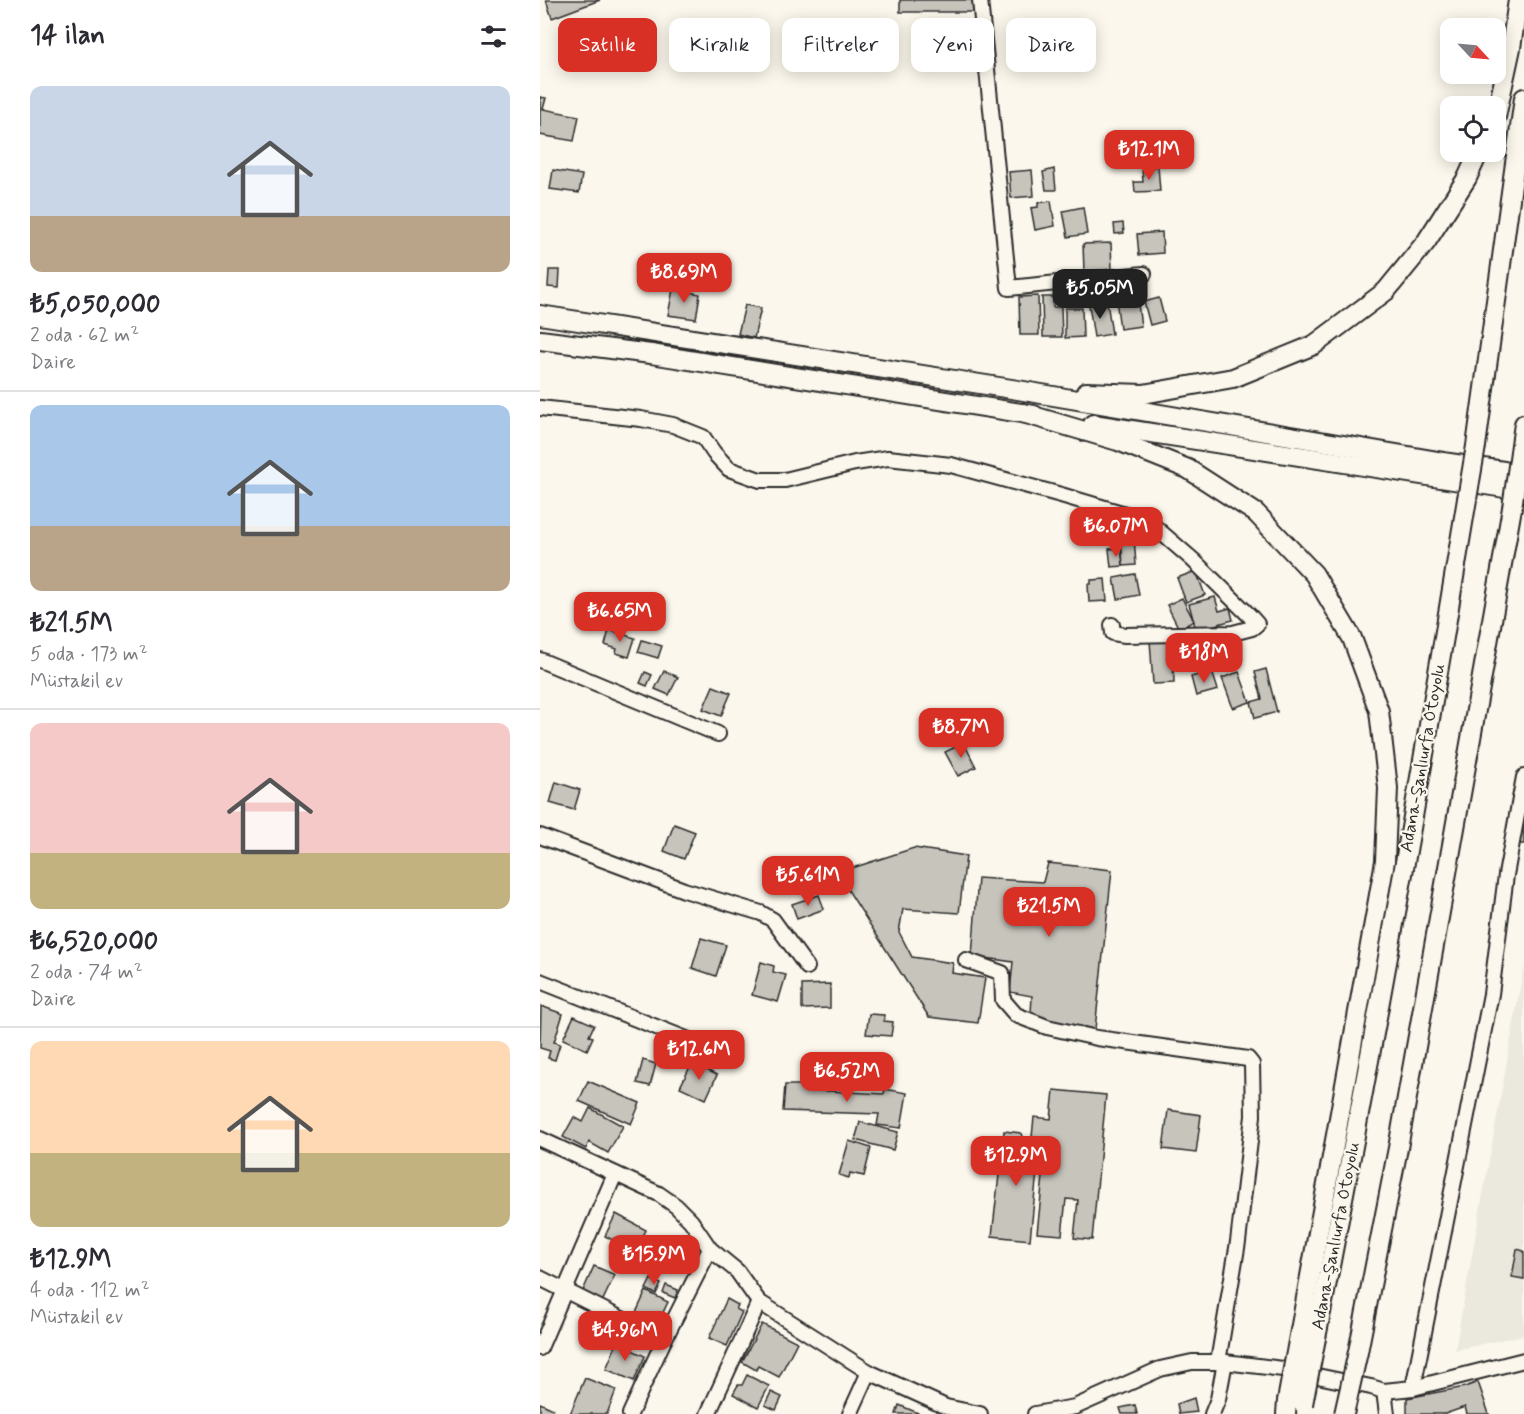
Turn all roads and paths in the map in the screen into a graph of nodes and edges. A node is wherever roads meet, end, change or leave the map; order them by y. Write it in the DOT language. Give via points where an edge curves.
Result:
graph roads {
  1 [pos="980,0"];
  2 [pos="1518,0"];
  3 [pos="1501,96"];
  4 [pos="1524,98"];
  5 [pos="1474,162"];
  6 [pos="1144,274"];
  7 [pos="540,315"];
  8 [pos="540,340"];
  9 [pos="1018,390"];
  10 [pos="540,408"];
  11 [pos="1023,413"];
  12 [pos="1524,424"];
  13 [pos="1524,431"];
  14 [pos="1520,452"];
  15 [pos="1524,474"];
  16 [pos="1524,491"];
  17 [pos="1112,625"];
  18 [pos="540,660"];
  19 [pos="718,734"];
  20 [pos="1524,777"];
  21 [pos="540,836"];
  22 [pos="966,960"];
  23 [pos="807,967"];
  24 [pos="540,981"];
  25 [pos="732,1057"];
  26 [pos="540,1139"];
  27 [pos="615,1174"];
  28 [pos="710,1249"];
  29 [pos="540,1278"];
  30 [pos="565,1289"];
  31 [pos="759,1302"];
  32 [pos="1307,1337"];
  33 [pos="664,1340"];
  34 [pos="540,1348"];
  35 [pos="1524,1360"];
  36 [pos="1222,1362"];
  37 [pos="869,1372"];
  38 [pos="1413,1388"];
  39 [pos="1384,1390"];
  40 [pos="1294,1408"];
  41 [pos="945,1411"];
  42 [pos="630,1414"];
  43 [pos="708,1414"];
  44 [pos="850,1414"];
  45 [pos="980,1414"];
  46 [pos="1035,1414"];
  47 [pos="1212,1414"];
  48 [pos="1344,1414"];
  49 [pos="1387,1414"];
  1 -- 6 [label="street" via="1009,288"];
  2 -- 3 [label="highway"];
  4 -- 32 [label="highway, Adana-Şanlıurfa Otoyolu, bridge" via="1476,446 1431,720 1357,1128"];
  5 -- 9 [label="highway" via="1426,242 1386,291 1314,345 1233,378 1143,394"];
  7 -- 9 [label="highway"];
  8 -- 11 [label="highway"];
  9 -- 15 [label="highway"];
  10 -- 17 [label="street" via="673,425 703,437 729,469 760,480 785,480 888,458 951,465 1132,516 1156,528 1257,624 1233,633 1125,635 1113,633"];
  11 -- 16 [label="highway"];
  11 -- 32 [label="highway" via="1118,441 1188,469 1256,513 1314,574 1352,638 1379,711 1388,788 1384,861 1334,1147"];
  12 -- 14 [label="highway"];
  13 -- 14 [label="highway"];
  14 -- 48 [label="highway, bridge" via="1398,1148"];
  18 -- 19 [label="street"];
  20 -- 38 [label="street" via="1506,875 1491,994"];
  21 -- 23 [label="street" via="684,890 761,913 773,920"];
  22 -- 36 [label="street" via="1002,973 1003,1000 1016,1015 1047,1027 1097,1038 1248,1059 1252,1064 1253,1116"];
  24 -- 25 [label="street"];
  26 -- 27 [label="street"];
  27 -- 28 [label="street" via="676,1206"];
  27 -- 30 [label="street"];
  28 -- 31 [label="street" via="737,1271"];
  28 -- 33 [label="street"];
  29 -- 30 [label="street"];
  30 -- 33 [label="street"];
  30 -- 34 [label="street"];
  31 -- 37 [label="street"];
  31 -- 43 [label="street"];
  32 -- 40 [label="highway, Adana-Şanlıurfa Otoyolu, bridge"];
  33 -- 42 [label="street"];
  35 -- 38 [label="street"];
  36 -- 39 [label="street" via="1283,1369"];
  36 -- 46 [label="street" via="1192,1362 1160,1369 1075,1407"];
  36 -- 47 [label="street" via="1218,1399"];
  37 -- 41 [label="street"];
  37 -- 44 [label="street"];
  38 -- 39 [label="street"];
  39 -- 49 [label="street"];
  41 -- 45 [label="street"];
}
